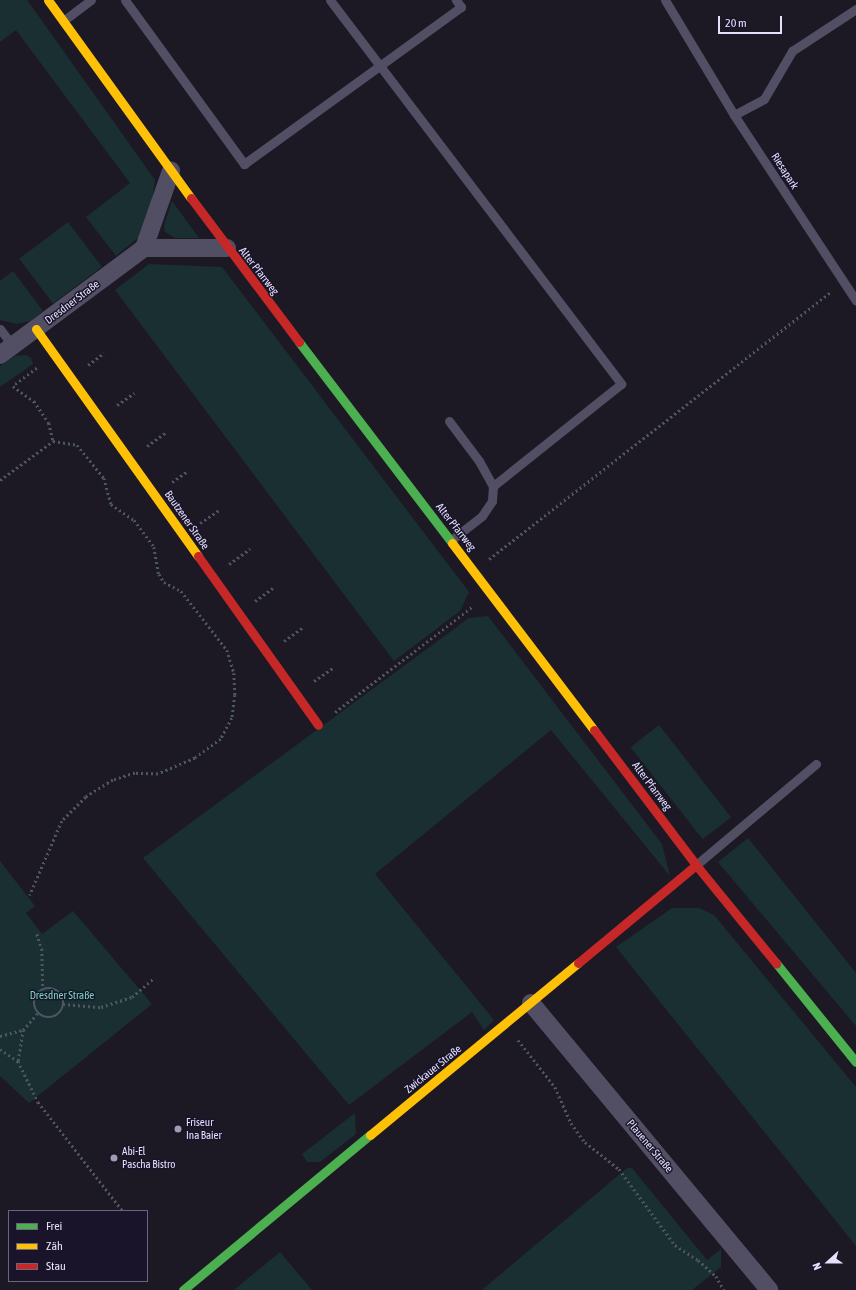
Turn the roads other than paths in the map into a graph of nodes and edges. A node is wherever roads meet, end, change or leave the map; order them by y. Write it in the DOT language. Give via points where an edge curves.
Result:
graph roads {
  1 [pos="48,0"];
  2 [pos="91,0"];
  3 [pos="125,0"];
  4 [pos="330,0"];
  5 [pos="456,0"];
  6 [pos="665,0"];
  7 [pos="856,8"];
  8 [pos="63,21"];
  9 [pos="380,66"];
  10 [pos="734,114"];
  11 [pos="171,172"];
  12 [pos="144,248"];
  13 [pos="227,248"];
  14 [pos="856,301"];
  15 [pos="0,329"];
  16 [pos="36,329"];
  17 [pos="6,350"];
  18 [pos="449,421"];
  19 [pos="493,486"];
  20 [pos="451,540"];
  21 [pos="318,724"];
  22 [pos="816,764"];
  23 [pos="696,865"];
  24 [pos="531,1003"];
  25 [pos="856,1062"];
  26 [pos="183,1290"];
  27 [pos="769,1290"];
  1 -- 8 [label="street, Alter Pfarrweg"];
  2 -- 8 [label="lane"];
  3 -- 9 [label="lane" via="244,164"];
  4 -- 9 [label="lane"];
  5 -- 9 [label="lane" via="461,7"];
  6 -- 10 [label="lane, Riesapark"];
  7 -- 10 [label="lane" via="792,50 764,99"];
  8 -- 11 [label="street, Alter Pfarrweg"];
  9 -- 19 [label="lane" via="621,384"];
  10 -- 14 [label="lane, Riesapark"];
  11 -- 12 [label="street"];
  11 -- 13 [label="street, Alter Pfarrweg"];
  12 -- 13 [label="street"];
  12 -- 16 [label="street, Dresdner Straße"];
  13 -- 20 [label="street, Alter Pfarrweg"];
  15 -- 17 [label="lane"];
  16 -- 17 [label="street, Dresdner Straße"];
  16 -- 21 [label="street, Bautzener Straße"];
  18 -- 19 [label="lane" via="479,461"];
  19 -- 20 [label="lane" via="492,501 482,516"];
  20 -- 23 [label="street, Alter Pfarrweg"];
  22 -- 23 [label="lane"];
  23 -- 24 [label="street, Zwickauer Straße"];
  23 -- 25 [label="street, Alter Pfarrweg"];
  24 -- 26 [label="street, Zwickauer Straße"];
  24 -- 27 [label="street, Plauener Straße"];
}
